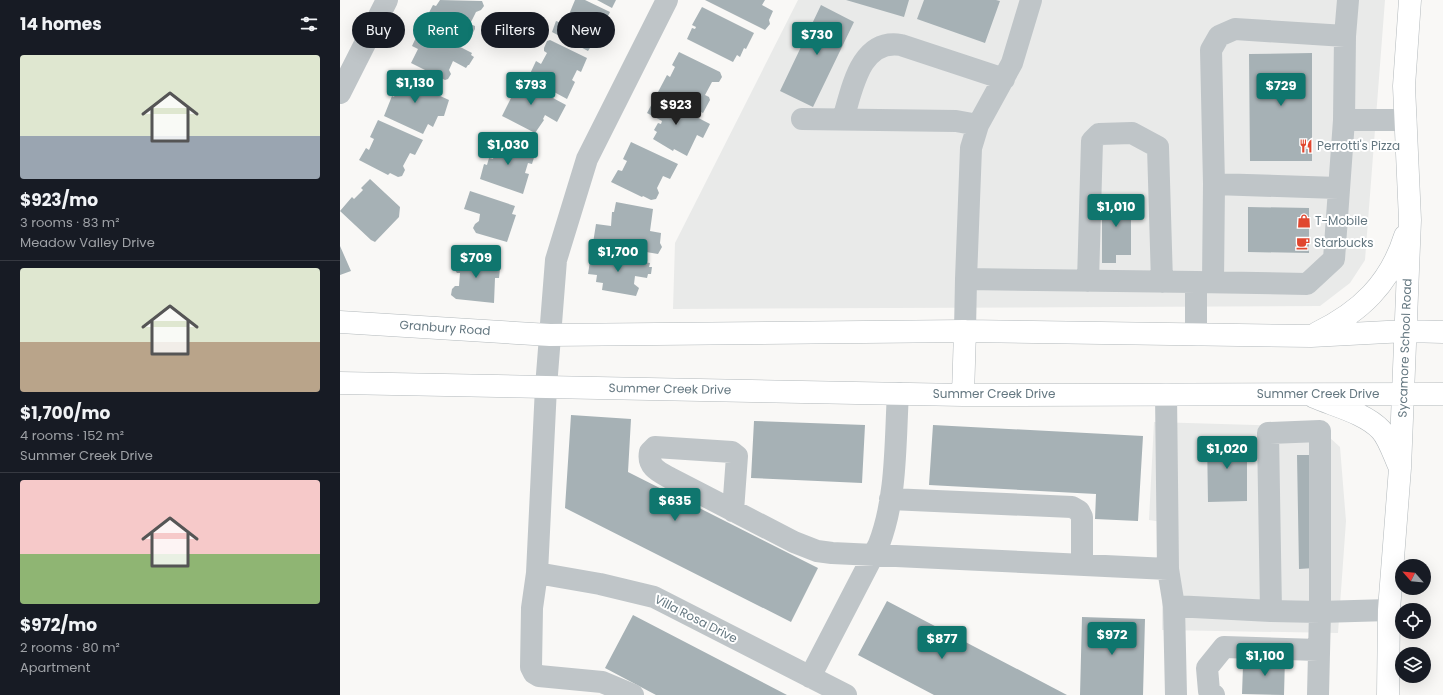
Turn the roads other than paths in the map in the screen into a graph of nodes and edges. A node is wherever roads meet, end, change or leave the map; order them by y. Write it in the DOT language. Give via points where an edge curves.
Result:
graph roads {
  1 [pos="387,0"];
  2 [pos="667,0"];
  3 [pos="1031,0"];
  4 [pos="1348,0"];
  5 [pos="1410,0"];
  6 [pos="1344,36"];
  7 [pos="1004,79"];
  8 [pos="340,93"];
  9 [pos="802,119"];
  10 [pos="843,119"];
  11 [pos="1344,120"];
  12 [pos="1406,120"];
  13 [pos="978,125"];
  14 [pos="1214,184"];
  15 [pos="1338,188"];
  16 [pos="1410,220"];
  17 [pos="966,279"];
  18 [pos="1088,281"];
  19 [pos="1162,282"];
  20 [pos="1205,282"];
  21 [pos="340,322"];
  22 [pos="965,332"];
  23 [pos="1406,332"];
  24 [pos="1443,332"];
  25 [pos="550,335"];
  26 [pos="1196,335"];
  27 [pos="1311,336"];
  28 [pos="340,383"];
  29 [pos="546,387"];
  30 [pos="898,393"];
  31 [pos="963,394"];
  32 [pos="1166,394"];
  33 [pos="1308,394"];
  34 [pos="1403,394"];
  35 [pos="1443,394"];
  36 [pos="1400,468"];
  37 [pos="890,499"];
  38 [pos="733,511"];
  39 [pos="874,555"];
  40 [pos="1082,564"];
  41 [pos="1168,568"];
  42 [pos="537,573"];
  43 [pos="1174,606"];
  44 [pos="1389,610"];
  45 [pos="1271,611"];
  46 [pos="1320,612"];
  47 [pos="1318,650"];
  48 [pos="810,677"];
  49 [pos="633,695"];
  50 [pos="846,695"];
  51 [pos="1176,695"];
  52 [pos="1214,695"];
  53 [pos="1318,695"];
  54 [pos="1388,695"];
  1 -- 8 [label="street"];
  2 -- 25 [label="street" via="587,159 556,260"];
  3 -- 7 [label="street" via="1012,63"];
  4 -- 6 [label="street"];
  5 -- 12 [label="main road, Sycamore School Road" via="1404,86"];
  6 -- 11 [label="street"];
  6 -- 14 [label="street" via="1235,29 1219,36 1211,50"];
  7 -- 10 [label="street" via="890,43 873,50 865,60 854,83"];
  7 -- 13 [label="street"];
  9 -- 10 [label="street"];
  10 -- 13 [label="street" via="956,121"];
  11 -- 12 [label="street"];
  11 -- 15 [label="street"];
  12 -- 16 [label="main road, Sycamore School Road"];
  13 -- 17 [label="street" via="970,148"];
  14 -- 15 [label="street"];
  14 -- 20 [label="street"];
  15 -- 20 [label="street" via="1334,259 1307,284"];
  16 -- 23 [label="main road, Sycamore School Road"];
  16 -- 27 [label="main road" via="1390,270 1376,290 1359,308"];
  17 -- 18 [label="street"];
  17 -- 22 [label="street"];
  18 -- 19 [label="street"];
  18 -- 19 [label="street" via="1092,141 1099,134 1132,133 1158,147"];
  19 -- 20 [label="street"];
  20 -- 26 [label="street"];
  21 -- 25 [label="main road, Granbury Road"];
  22 -- 25 [label="main road"];
  22 -- 26 [label="main road"];
  22 -- 31 [label="main road"];
  23 -- 24 [label="main road"];
  23 -- 27 [label="main road"];
  23 -- 34 [label="main road, Sycamore School Road"];
  25 -- 29 [label="street"];
  26 -- 27 [label="main road"];
  28 -- 29 [label="main road"];
  29 -- 30 [label="main road, Summer Creek Drive"];
  29 -- 42 [label="street"];
  30 -- 31 [label="main road, Summer Creek Drive"];
  30 -- 37 [label="street"];
  31 -- 32 [label="main road, Summer Creek Drive"];
  32 -- 33 [label="main road, Summer Creek Drive"];
  32 -- 41 [label="street"];
  33 -- 34 [label="main road, Summer Creek Drive"];
  33 -- 36 [label="main road" via="1367,418 1382,431"];
  34 -- 35 [label="main road, Summer Creek Drive"];
  34 -- 36 [label="main road, Sycamore School Road"];
  36 -- 44 [label="main road, Sycamore School Road"];
  37 -- 39 [label="street" via="885,528"];
  37 -- 40 [label="street" via="1072,507 1079,510 1082,518"];
  38 -- 39 [label="street" via="817,551"];
  39 -- 40 [label="street"];
  39 -- 48 [label="street"];
  40 -- 41 [label="street"];
  41 -- 43 [label="street"];
  42 -- 48 [label="street, Villa Rosa Drive" via="654,597"];
  42 -- 49 [label="street" via="532,608 531,667 534,673 539,676 602,682"];
  43 -- 45 [label="street"];
  43 -- 51 [label="street"];
  44 -- 46 [label="street"];
  44 -- 54 [label="main road, Sycamore School Road"];
  45 -- 46 [label="street"];
  45 -- 46 [label="street" via="1268,433 1320,431"];
  46 -- 47 [label="street"];
  47 -- 52 [label="street" via="1224,647 1207,668 1209,691"];
  47 -- 53 [label="street"];
  48 -- 50 [label="street, Villa Rosa Drive"];
}
